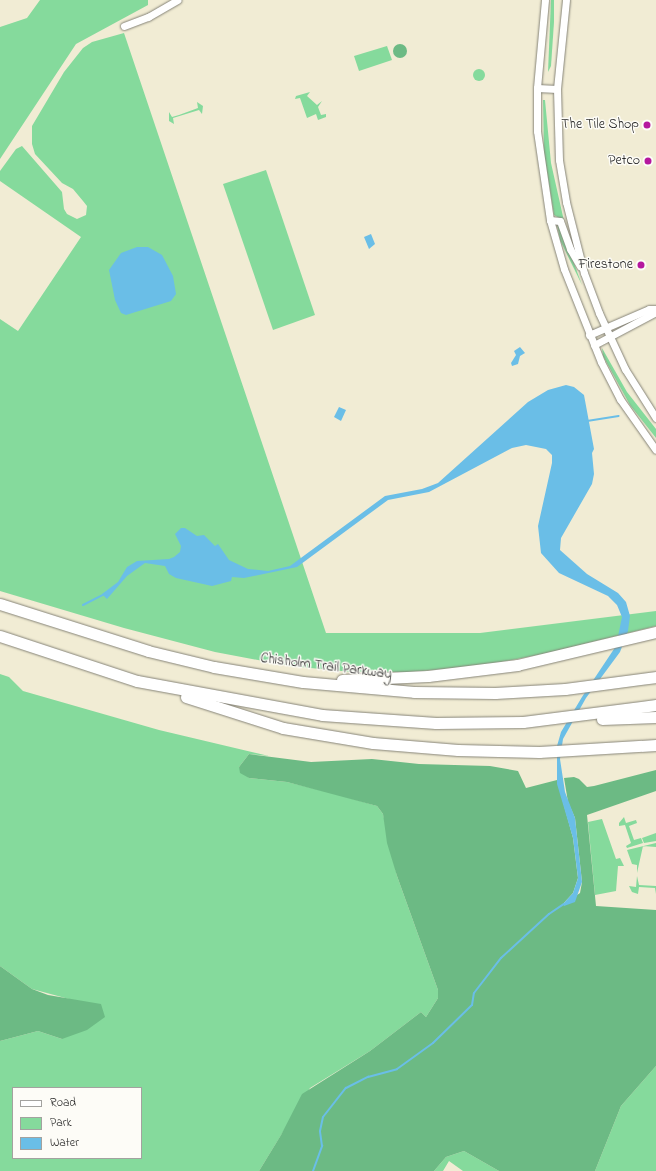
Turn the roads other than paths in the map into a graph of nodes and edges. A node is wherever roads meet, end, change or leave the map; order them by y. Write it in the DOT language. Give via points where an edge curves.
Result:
graph roads {
  1 [pos="178,0"];
  2 [pos="545,0"];
  3 [pos="566,0"];
  4 [pos="124,26"];
  5 [pos="537,88"];
  6 [pos="557,89"];
  7 [pos="550,220"];
  8 [pos="584,273"];
  9 [pos="656,309"];
  10 [pos="656,312"];
  11 [pos="606,327"];
  12 [pos="589,335"];
  13 [pos="610,337"];
  14 [pos="594,345"];
  15 [pos="656,418"];
  16 [pos="656,450"];
  17 [pos="0,604"];
  18 [pos="656,632"];
  19 [pos="0,636"];
  20 [pos="656,671"];
  21 [pos="656,677"];
  22 [pos="137,681"];
  23 [pos="303,682"];
  24 [pos="611,684"];
  25 [pos="656,705"];
  26 [pos="656,717"];
  27 [pos="523,722"];
  28 [pos="656,745"];
  1 -- 4 [label="street" via="148,17"];
  2 -- 5 [label="street"];
  3 -- 6 [label="street"];
  5 -- 6 [label="street"];
  5 -- 7 [label="street" via="541,168"];
  6 -- 8 [label="street" via="562,177"];
  7 -- 8 [label="street" via="560,221 570,249"];
  7 -- 12 [label="street" via="564,269"];
  8 -- 11 [label="street"];
  9 -- 11 [label="street" via="649,309"];
  10 -- 13 [label="street"];
  11 -- 12 [label="street"];
  11 -- 13 [label="street"];
  12 -- 14 [label="street"];
  13 -- 14 [label="street"];
  13 -- 15 [label="street" via="632,382"];
  14 -- 16 [label="street" via="620,399"];
  17 -- 23 [label="highway, Chisholm Trail Parkway" via="148,651"];
  18 -- 23 [label="highway" via="518,665 428,676"];
  19 -- 22 [label="highway"];
  20 -- 24 [label="highway"];
  21 -- 24 [label="highway, Chisholm Trail Parkway"];
  22 -- 27 [label="highway" via="322,715 388,721"];
  22 -- 28 [label="highway" via="283,728 331,737 417,747 539,752"];
  23 -- 24 [label="highway, Chisholm Trail Parkway" via="414,692 495,693"];
  25 -- 27 [label="highway"];
  26 -- 27 [label="highway"];
}
